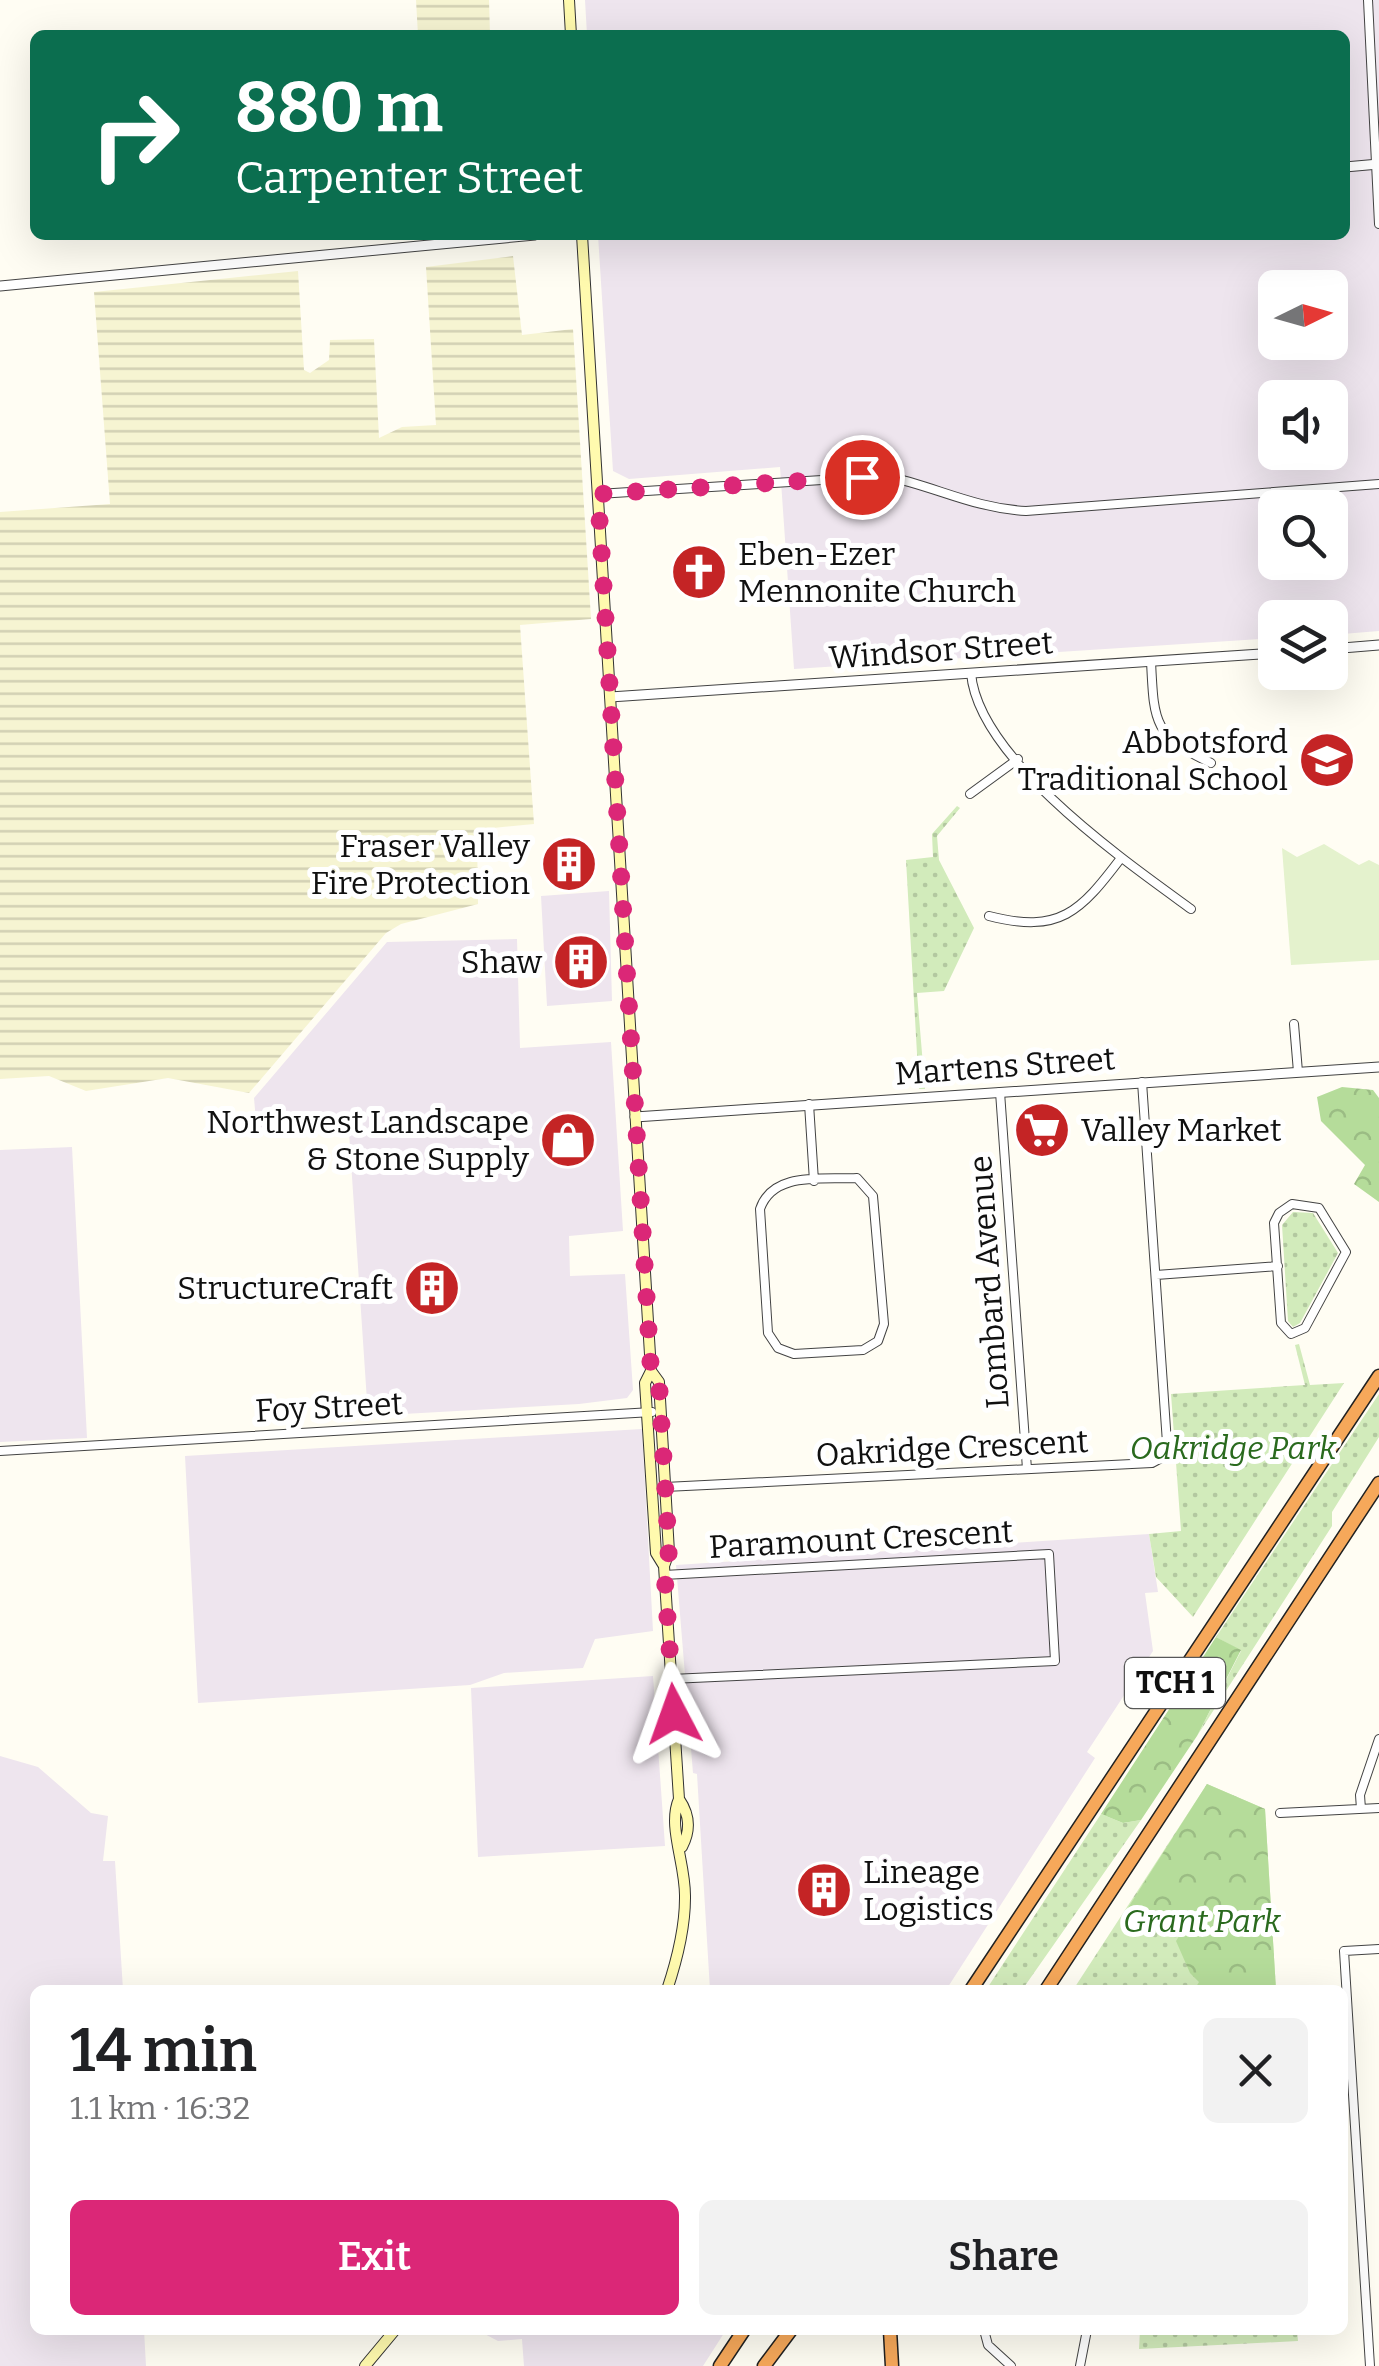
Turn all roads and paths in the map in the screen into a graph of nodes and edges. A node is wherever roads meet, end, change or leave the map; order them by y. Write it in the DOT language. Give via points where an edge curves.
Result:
graph roads {
  1 [pos="570,0"];
  2 [pos="1368,0"];
  3 [pos="572,30"];
  4 [pos="1377,164"];
  5 [pos="1350,167"];
  6 [pos="1379,224"];
  7 [pos="483,240"];
  8 [pos="582,240"];
  9 [pos="0,286"];
  10 [pos="1379,484"];
  11 [pos="598,494"];
  12 [pos="1379,646"];
  13 [pos="1348,648"];
  14 [pos="1258,653"];
  15 [pos="1150,661"];
  16 [pos="971,673"];
  17 [pos="610,698"];
  18 [pos="1018,759"];
  19 [pos="1211,764"];
  20 [pos="970,794"];
  21 [pos="1121,858"];
  22 [pos="1192,908"];
  23 [pos="989,916"];
  24 [pos="1294,1024"];
  25 [pos="1379,1067"];
  26 [pos="1298,1072"];
  27 [pos="1142,1082"];
  28 [pos="1000,1092"];
  29 [pos="809,1104"];
  30 [pos="634,1117"];
  31 [pos="814,1181"];
  32 [pos="1278,1266"];
  33 [pos="1156,1275"];
  34 [pos="651,1371"];
  35 [pos="1379,1376"];
  36 [pos="661,1412"];
  37 [pos="647,1413"];
  38 [pos="0,1451"];
  39 [pos="1027,1469"];
  40 [pos="1379,1484"];
  41 [pos="666,1487"];
  42 [pos="664,1570"];
  43 [pos="672,1679"];
  44 [pos="1379,1739"];
  45 [pos="1379,1808"];
  46 [pos="1361,1809"];
  47 [pos="1280,1813"];
  48 [pos="1379,1950"];
  49 [pos="668,1985"];
  50 [pos="974,1985"];
  51 [pos="1049,1985"];
  52 [pos="1346,1985"];
  53 [pos="1348,2015"];
  54 [pos="392,2335"];
  55 [pos="741,2335"];
  56 [pos="788,2335"];
  57 [pos="890,2335"];
  58 [pos="985,2335"];
  59 [pos="1086,2335"];
  60 [pos="366,2366"];
  61 [pos="720,2366"];
  62 [pos="764,2366"];
  63 [pos="892,2366"];
  64 [pos="1011,2366"];
  65 [pos="1080,2366"];
  66 [pos="1370,2366"];
  1 -- 3 [label="main road"];
  2 -- 4 [label="street"];
  4 -- 5 [label="street"];
  4 -- 6 [label="street"];
  7 -- 9 [label="street"];
  8 -- 11 [label="main road"];
  10 -- 11 [label="street" via="1026,511 987,508 886,476"];
  11 -- 17 [label="main road"];
  12 -- 13 [label="street"];
  14 -- 15 [label="street, Windsor Street"];
  15 -- 16 [label="street, Windsor Street"];
  15 -- 19 [label="street" via="1159,728 1178,748"];
  16 -- 17 [label="street, Windsor Street"];
  16 -- 18 [label="street" via="980,710"];
  17 -- 30 [label="main road"];
  18 -- 20 [label="street"];
  18 -- 21 [label="street" via="1067,814"];
  21 -- 22 [label="street"];
  21 -- 23 [label="street" via="1091,898 1054,921 1019,924"];
  24 -- 26 [label="street"];
  25 -- 26 [label="street, Martens Street"];
  26 -- 27 [label="street, Martens Street"];
  27 -- 28 [label="street, Martens Street"];
  27 -- 33 [label="street, Oakridge Crescent"];
  28 -- 29 [label="street, Martens Street"];
  28 -- 39 [label="street, Lombard Avenue"];
  29 -- 30 [label="street, Martens Street"];
  29 -- 31 [label="street"];
  30 -- 34 [label="main road"];
  31 -- 31 [label="street" via="780,1183 760,1209 768,1333 778,1348 794,1354 863,1350 878,1341 884,1324 873,1196 857,1178"];
  32 -- 32 [label="street" via="1281,1322 1290,1334 1298,1332 1346,1252 1319,1208 1292,1204 1279,1213"];
  32 -- 33 [label="street"];
  33 -- 39 [label="street, Oakridge Crescent" via="1168,1444 1163,1457 1152,1463"];
  34 -- 36 [label="main road" via="659,1382"];
  34 -- 37 [label="main road" via="644,1383"];
  35 -- 50 [label="highway, TCH 1"];
  36 -- 37 [label="street, Foy Street"];
  36 -- 41 [label="main road"];
  37 -- 38 [label="street, Foy Street"];
  37 -- 42 [label="main road" via="656,1554"];
  39 -- 41 [label="street, Oakridge Crescent"];
  40 -- 51 [label="highway, TCH 1"];
  41 -- 42 [label="main road"];
  42 -- 43 [label="main road"];
  42 -- 43 [label="street, Paramount Crescent" via="1049,1554 1055,1661"];
  43 -- 49 [label="main road" via="679,1798 688,1822 682,1934"];
  44 -- 46 [label="street"];
  45 -- 46 [label="street"];
  46 -- 47 [label="street"];
  48 -- 52 [label="street" via="1344,1951"];
  53 -- 66 [label="street"];
  54 -- 60 [label="main road"];
  55 -- 61 [label="highway"];
  56 -- 62 [label="highway"];
  57 -- 63 [label="highway"];
  58 -- 64 [label="street"];
  59 -- 65 [label="street"];
}
